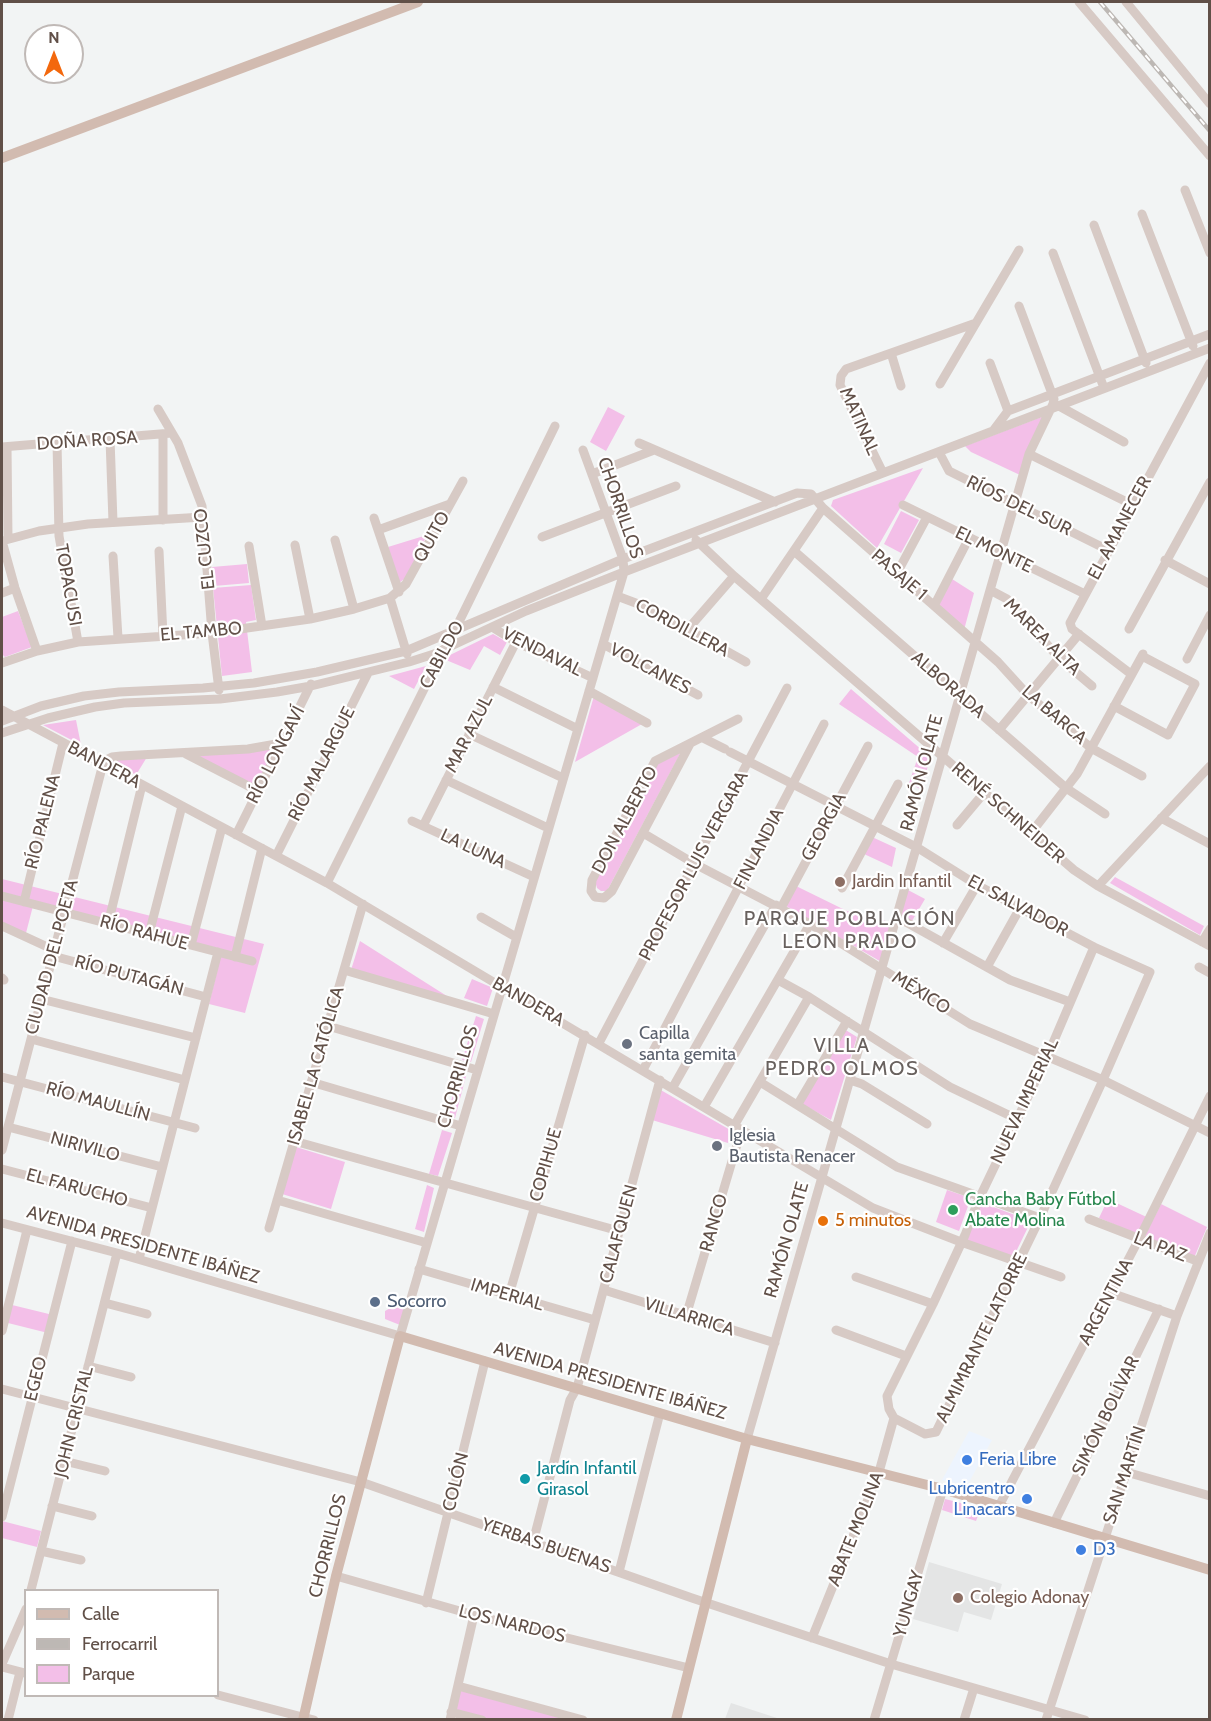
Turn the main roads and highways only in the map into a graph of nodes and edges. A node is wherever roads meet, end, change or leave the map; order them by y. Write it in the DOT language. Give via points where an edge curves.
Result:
graph roads {
  1 [pos="418,2"];
  2 [pos="2,158"];
  3 [pos="400,1336"];
  4 [pos="747,1438"];
  5 [pos="1209,1570"];
  6 [pos="306,1719"];
  7 [pos="676,1719"];
  1 -- 2 [label="main road"];
  3 -- 4 [label="main road, AVENIDA PRESIDENTE IBÁÑEZ"];
  3 -- 6 [label="main road, CHORRILLOS" via="336,1576"];
  4 -- 5 [label="main road, AVENIDA PRESIDENTE IBÁÑEZ" via="943,1488"];
  4 -- 7 [label="main road, RAMÓN OLATE"];
}
